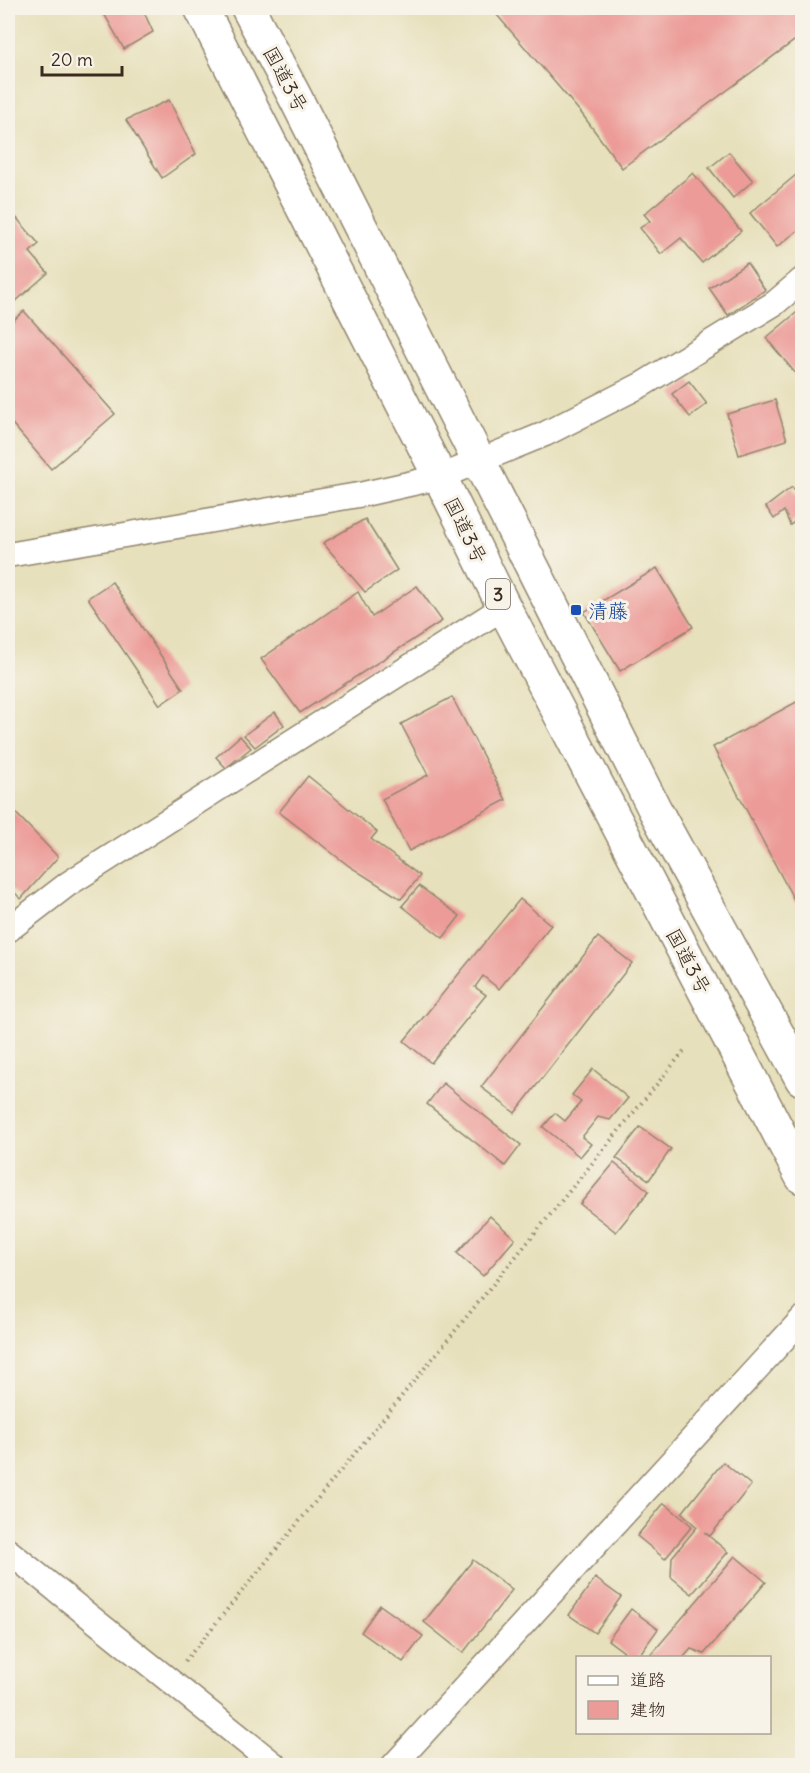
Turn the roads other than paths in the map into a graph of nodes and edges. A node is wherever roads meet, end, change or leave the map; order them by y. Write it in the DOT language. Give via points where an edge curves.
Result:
graph roads {
  1 [pos="201,8"];
  2 [pos="248,8"];
  3 [pos="802,280"];
  4 [pos="480,462"];
  5 [pos="440,477"];
  6 [pos="8,555"];
  7 [pos="504,607"];
  8 [pos="8,930"];
  9 [pos="802,1079"];
  10 [pos="802,1177"];
  11 [pos="802,1319"];
  12 [pos="8,1551"];
  13 [pos="276,1766"];
  14 [pos="393,1766"];
  1 -- 5 [label="highway, 国道3号 / 3"];
  2 -- 4 [label="highway, 国道3号 / 3"];
  3 -- 4 [label="street" via="775,303 643,384"];
  4 -- 5 [label="street"];
  4 -- 9 [label="highway, 国道3号 / 3" via="655,810"];
  5 -- 6 [label="street" via="364,494"];
  5 -- 7 [label="highway, 国道3号 / 3"];
  7 -- 8 [label="street" via="68,884"];
  7 -- 10 [label="highway, 国道3号 / 3"];
  11 -- 14 [label="street"];
  12 -- 13 [label="street"];
}
